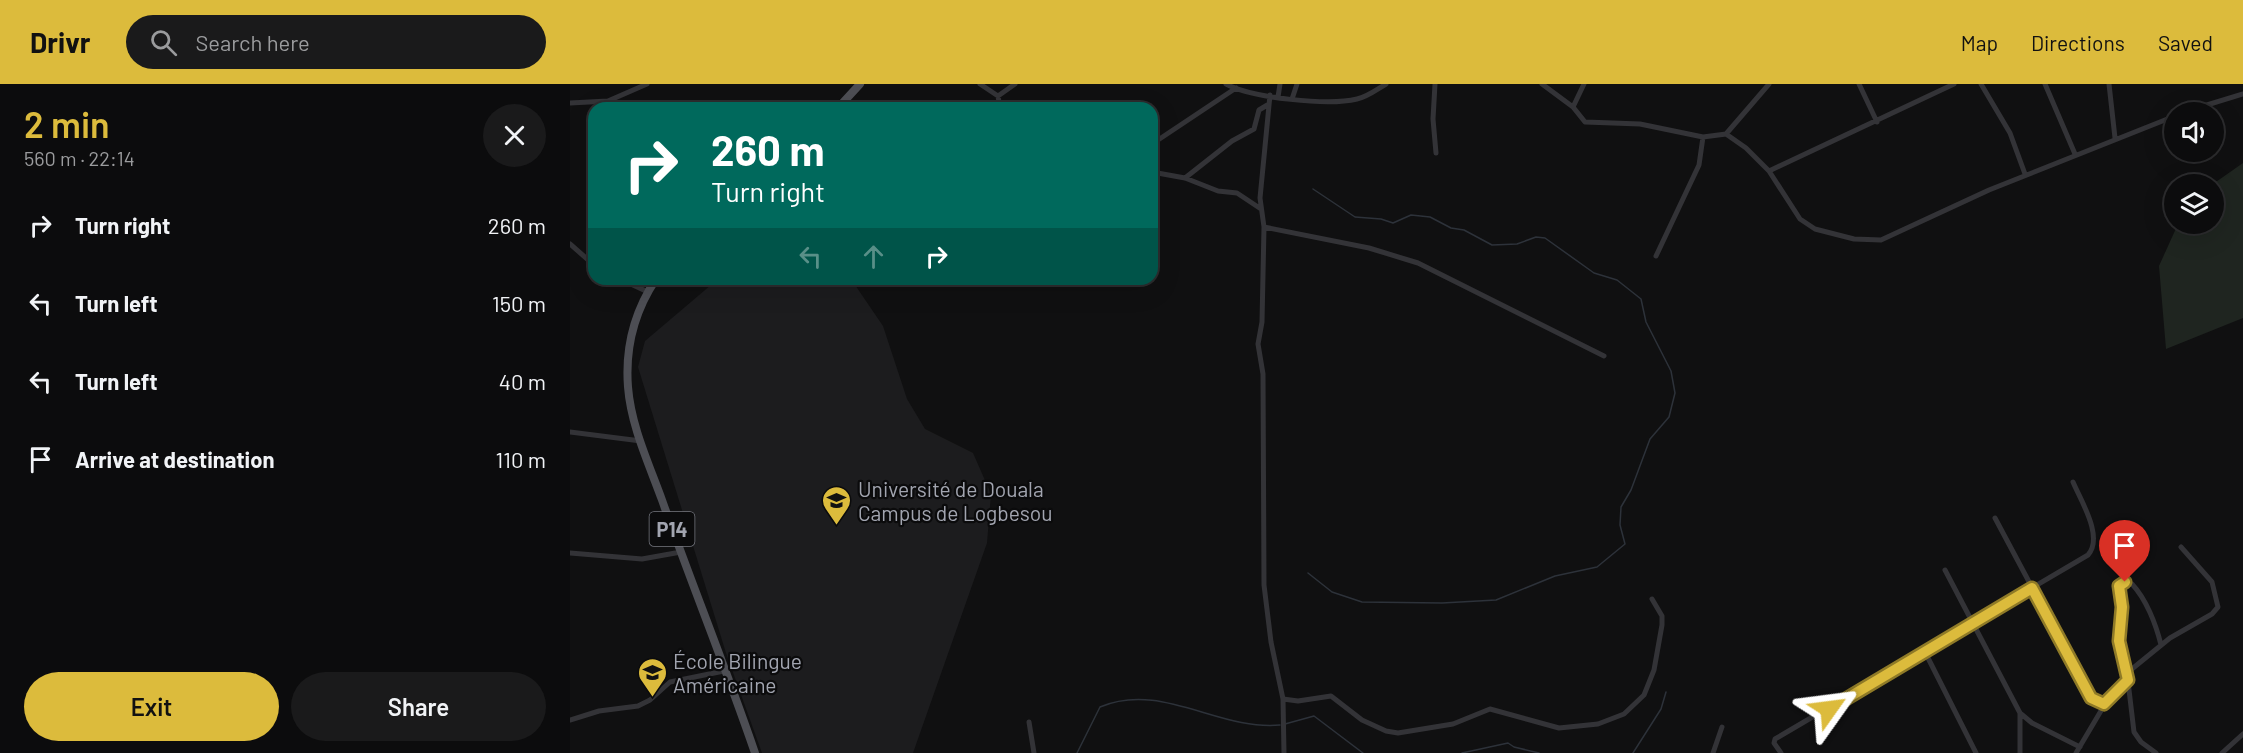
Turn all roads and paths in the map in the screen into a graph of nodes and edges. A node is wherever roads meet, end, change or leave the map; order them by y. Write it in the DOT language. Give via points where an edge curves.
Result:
graph roads {
  1 [pos="647,84"];
  2 [pos="860,84"];
  3 [pos="980,84"];
  4 [pos="1015,84"];
  5 [pos="1227,84"];
  6 [pos="1280,84"];
  7 [pos="1297,84"];
  8 [pos="1386,84"];
  9 [pos="1435,84"];
  10 [pos="1542,84"];
  11 [pos="1584,84"];
  12 [pos="1769,84"];
  13 [pos="1859,84"];
  14 [pos="1954,84"];
  15 [pos="1982,84"];
  16 [pos="2045,84"];
  17 [pos="2109,84"];
  18 [pos="1236,88"];
  19 [pos="2243,94"];
  20 [pos="1270,95"];
  21 [pos="998,96"];
  22 [pos="1278,97"];
  23 [pos="1292,99"];
  24 [pos="602,102"];
  25 [pos="844,102"];
  26 [pos="999,102"];
  27 [pos="2217,102"];
  28 [pos="570,103"];
  29 [pos="588,104"];
  30 [pos="1269,104"];
  31 [pos="1573,107"];
  32 [pos="2164,120"];
  33 [pos="1877,122"];
  34 [pos="1726,134"];
  35 [pos="1703,137"];
  36 [pos="2115,138"];
  37 [pos="1158,140"];
  38 [pos="1437,153"];
  39 [pos="2075,154"];
  40 [pos="1770,171"];
  41 [pos="1158,173"];
  42 [pos="2025,174"];
  43 [pos="1185,178"];
  44 [pos="1262,209"];
  45 [pos="1264,227"];
  46 [pos="570,244"];
  47 [pos="1656,256"];
  48 [pos="588,260"];
  49 [pos="633,285"];
  50 [pos="652,285"];
  51 [pos="648,292"];
  52 [pos="1604,356"];
  53 [pos="570,432"];
  54 [pos="641,441"];
  55 [pos="2073,482"];
  56 [pos="1995,518"];
  57 [pos="2181,547"];
  58 [pos="681,552"];
  59 [pos="570,553"];
  60 [pos="1945,570"];
  61 [pos="2032,588"];
  62 [pos="1652,599"];
  63 [pos="1974,623"];
  64 [pos="2161,645"];
  65 [pos="1925,652"];
  66 [pos="724,671"];
  67 [pos="2127,677"];
  68 [pos="1283,699"];
  69 [pos="2104,704"];
  70 [pos="2020,713"];
  71 [pos="570,720"];
  72 [pos="1029,722"];
  73 [pos="1722,727"];
  74 [pos="2243,734"];
  75 [pos="2080,747"];
  76 [pos="1973,752"];
  77 [pos="755,753"];
  78 [pos="1034,753"];
  79 [pos="1284,753"];
  80 [pos="1713,753"];
  81 [pos="1781,753"];
  82 [pos="2020,753"];
  83 [pos="2076,753"];
  84 [pos="2156,753"];
  85 [pos="2222,753"];
  1 -- 24 [label="street"];
  2 -- 25 [label="main road"];
  3 -- 21 [label="street"];
  4 -- 21 [label="street"];
  5 -- 18 [label="street"];
  6 -- 22 [label="street"];
  7 -- 23 [label="street"];
  8 -- 23 [label="street" via="1354,100"];
  9 -- 38 [label="street" via="1433,119"];
  10 -- 31 [label="street"];
  11 -- 31 [label="street"];
  12 -- 34 [label="street"];
  13 -- 33 [label="street"];
  14 -- 33 [label="street"];
  15 -- 42 [label="street" via="2010,133"];
  16 -- 39 [label="street"];
  17 -- 36 [label="street"];
  18 -- 20 [label="street"];
  18 -- 37 [label="street"];
  19 -- 27 [label="street"];
  20 -- 22 [label="street"];
  20 -- 30 [label="street"];
  21 -- 26 [label="street"];
  22 -- 23 [label="street"];
  28 -- 29 [label="street"];
  30 -- 43 [label="street" via="1259,110 1254,129"];
  30 -- 44 [label="street"];
  31 -- 35 [label="street" via="1580,118 1592,124 1640,124"];
  32 -- 36 [label="street"];
  33 -- 40 [label="street"];
  34 -- 35 [label="street"];
  34 -- 40 [label="street"];
  35 -- 47 [label="street" via="1699,165"];
  36 -- 39 [label="street"];
  39 -- 42 [label="street"];
  40 -- 42 [label="street" via="1800,219 1815,229 1869,241 1881,240"];
  41 -- 43 [label="street"];
  43 -- 44 [label="street" via="1241,195"];
  44 -- 45 [label="street"];
  45 -- 52 [label="street" via="1369,248 1418,263"];
  45 -- 68 [label="street" via="1258,344 1263,374 1264,585"];
  46 -- 48 [label="street"];
  49 -- 51 [label="street"];
  50 -- 51 [label="main road, P14"];
  51 -- 54 [label="main road, P14" via="633,326 628,370 630,403"];
  53 -- 54 [label="street"];
  54 -- 58 [label="main road, P14"];
  55 -- 61 [label="street" via="2094,538 2093,549"];
  56 -- 61 [label="street"];
  57 -- 64 [label="street" via="2212,582 2218,607"];
  58 -- 59 [label="street" via="651,558"];
  58 -- 66 [label="main road, P14"];
  60 -- 63 [label="street"];
  61 -- 63 [label="street"];
  61 -- 69 [label="street" via="2091,698"];
  62 -- 68 [label="street" via="1662,616 1662,625 1648,688 1624,714 1598,724 1559,728 1490,709 1453,724 1398,733 1362,720 1331,696"];
  63 -- 65 [label="street"];
  63 -- 70 [label="street"];
  64 -- 67 [label="street"];
  64 -- 67 [label="street" via="2155,623 2139,593 2125,582 2119,586 2119,637"];
  65 -- 76 [label="street"];
  65 -- 81 [label="street" via="1775,739"];
  66 -- 71 [label="street" via="674,681 638,706"];
  66 -- 77 [label="main road, P14"];
  67 -- 69 [label="street"];
  67 -- 84 [label="street" via="2134,732"];
  68 -- 79 [label="street"];
  69 -- 75 [label="street"];
  70 -- 75 [label="street"];
  70 -- 82 [label="street"];
  72 -- 78 [label="street"];
  73 -- 80 [label="street"];
  74 -- 85 [label="street"];
  75 -- 83 [label="street"];
}
